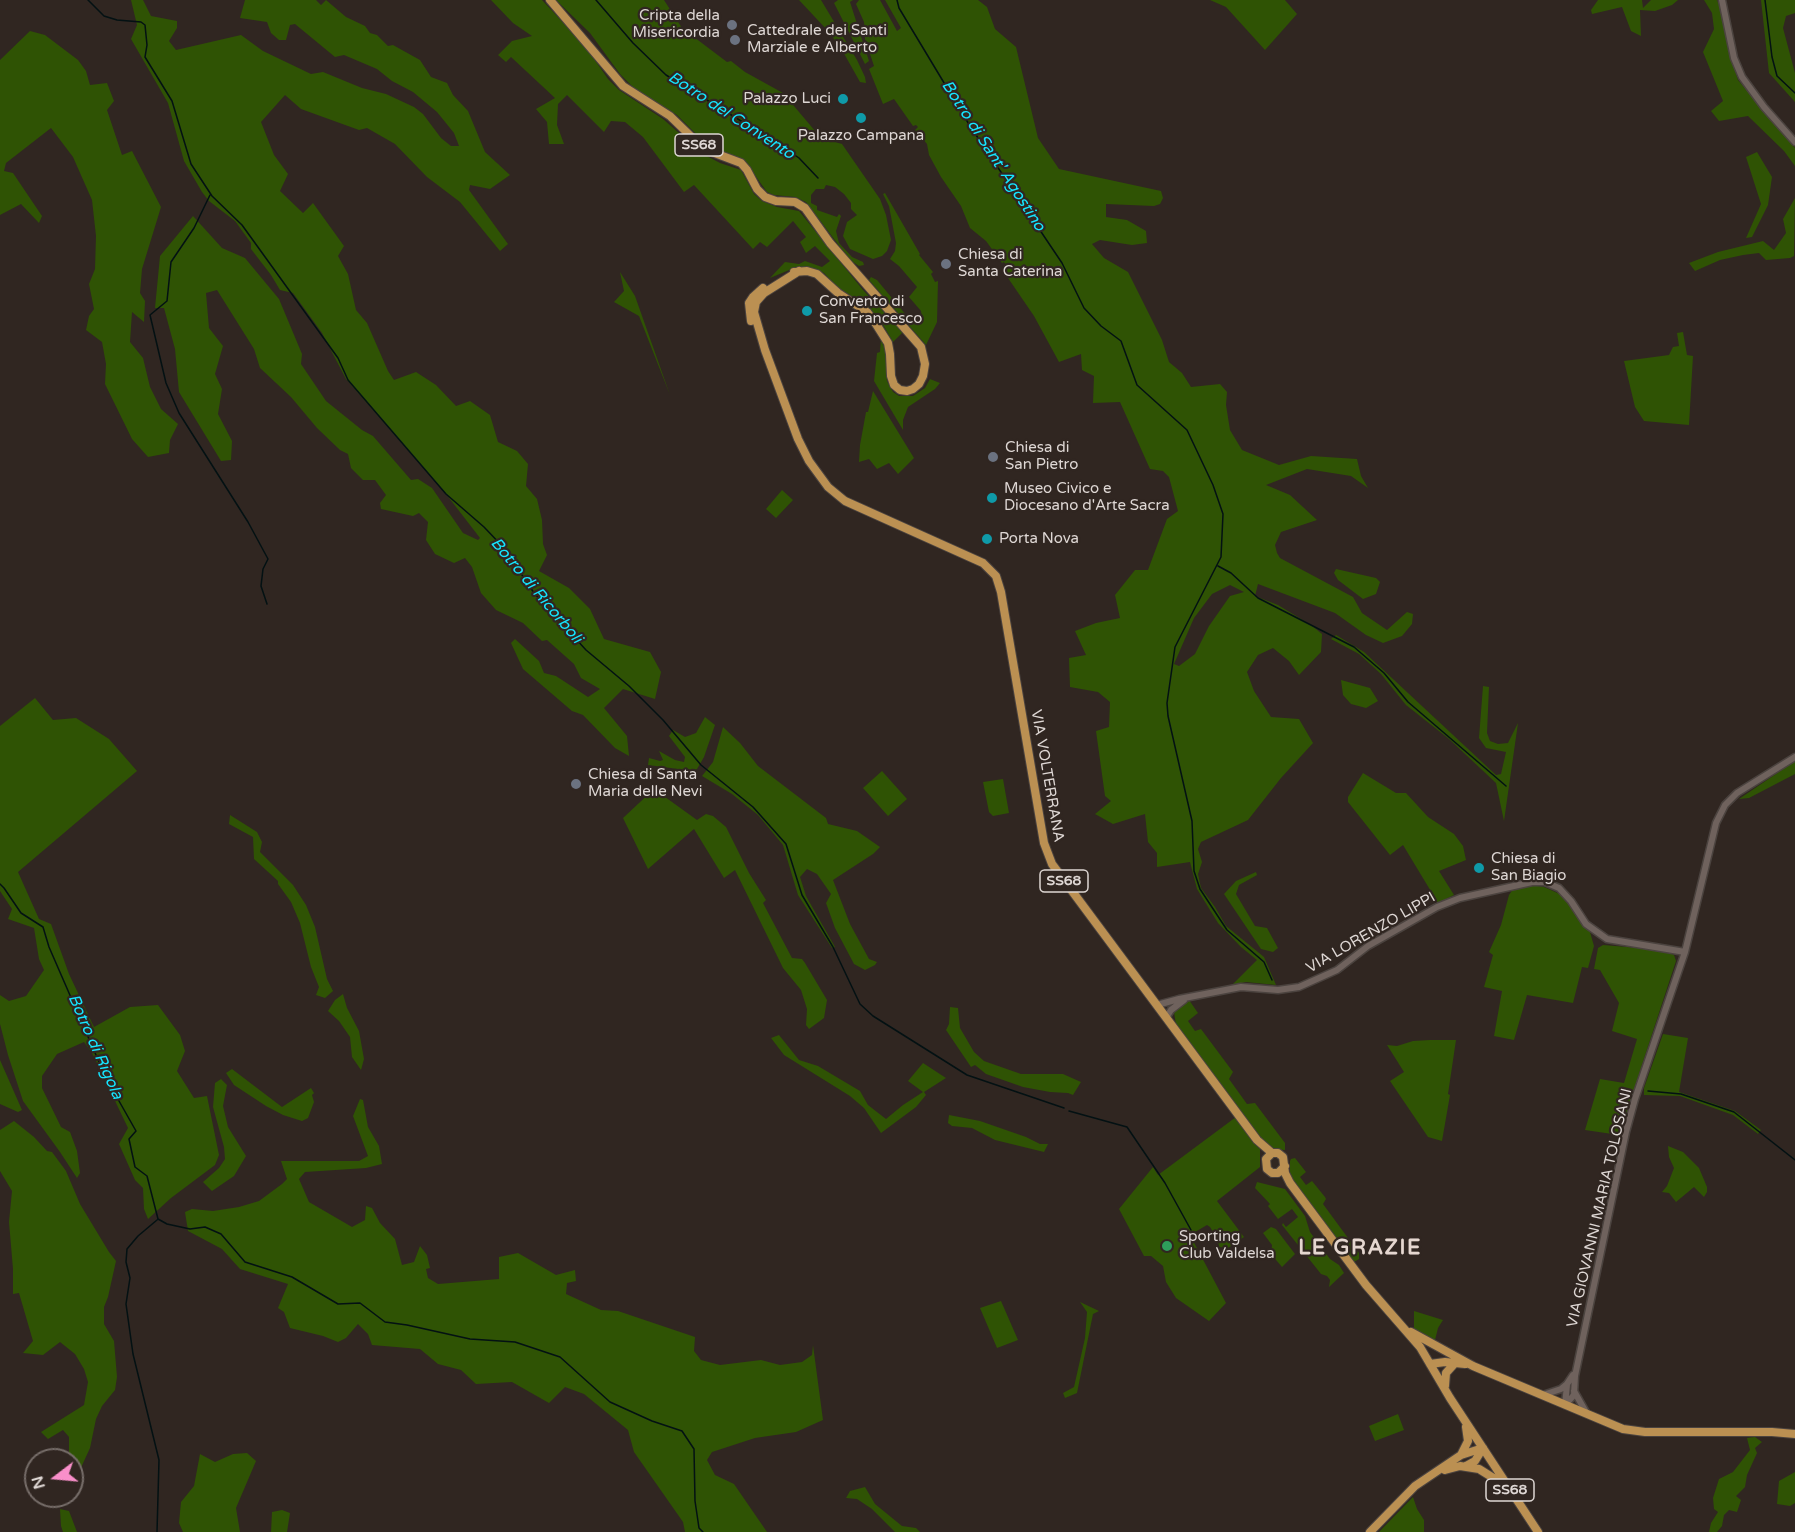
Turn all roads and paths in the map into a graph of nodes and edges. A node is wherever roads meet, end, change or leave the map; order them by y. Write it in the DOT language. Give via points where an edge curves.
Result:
graph roads {
  1 [pos="550,0"];
  2 [pos="1722,0"];
  3 [pos="1795,142"];
  4 [pos="1795,757"];
  5 [pos="1685,952"];
  6 [pos="1187,998"];
  7 [pos="1157,1005"];
  8 [pos="1166,1018"];
  9 [pos="1269,1156"];
  10 [pos="1285,1166"];
  11 [pos="1278,1173"];
  12 [pos="1290,1183"];
  13 [pos="1404,1329"];
  14 [pos="1446,1352"];
  15 [pos="1455,1363"];
  16 [pos="1430,1364"];
  17 [pos="1473,1366"];
  18 [pos="1576,1368"];
  19 [pos="1567,1384"];
  20 [pos="1574,1390"];
  21 [pos="1447,1393"];
  22 [pos="1543,1395"];
  23 [pos="1565,1405"];
  24 [pos="1459,1412"];
  25 [pos="1587,1414"];
  26 [pos="1795,1434"];
  27 [pos="1483,1448"];
  28 [pos="1461,1455"];
  29 [pos="1465,1466"];
  30 [pos="1431,1476"];
  31 [pos="1370,1532"];
  32 [pos="1537,1532"];
  1 -- 7 [label="main road, VIA VOLTERRANA / SS68" via="622,86 670,116 704,149 741,163 763,196 802,206 917,341 923,351 923,376 912,390 900,390 893,384 888,343 869,314 817,274 788,273 755,294 750,303 750,320 804,453 830,490 858,508 980,562 997,577 1047,853 1059,875"];
  2 -- 3 [label="street" via="1742,77"];
  4 -- 5 [label="street, VIA GIOVANNI MARIA TOLOSANI" via="1743,789 1722,811 1711,838"];
  5 -- 6 [label="street, VIA LORENZO LIPPI" via="1607,939 1586,924 1559,888 1532,882 1437,907 1375,942 1337,970 1299,987 1241,987"];
  5 -- 18 [label="street, VIA GIOVANNI MARIA TOLOSANI" via="1628,1126"];
  6 -- 7 [label="street, VIA LORENZO LIPPI"];
  6 -- 8 [label="street"];
  7 -- 8 [label="main road, VIA VOLTERRANA / SS68"];
  8 -- 9 [label="main road, VIA VOLTERRANA / SS68"];
  9 -- 10 [label="main road, VIA VOLTERRANA / SS68" via="1281,1155"];
  9 -- 11 [label="main road, VIA VOLTERRANA / SS68" via="1267,1169"];
  10 -- 11 [label="main road"];
  10 -- 12 [label="main road, VIA VOLTERRANA / SS68"];
  11 -- 12 [label="main road, VIA VOLTERRANA / SS68"];
  12 -- 13 [label="main road, VIA VOLTERRANA / SS68" via="1372,1293"];
  13 -- 14 [label="main road"];
  13 -- 16 [label="main road, VIA VOLTERRANA / SS68"];
  14 -- 16 [label="main road"];
  14 -- 17 [label="main road"];
  15 -- 16 [label="main road"];
  15 -- 17 [label="main road"];
  15 -- 21 [label="main road" via="1445,1375"];
  16 -- 21 [label="main road, VIA VOLTERRANA / SS68"];
  17 -- 22 [label="main road"];
  18 -- 19 [label="street, VIA GIOVANNI MARIA TOLOSANI"];
  18 -- 20 [label="street, VIA GIOVANNI MARIA TOLOSANI"];
  19 -- 22 [label="street"];
  19 -- 23 [label="street, VIA GIOVANNI MARIA TOLOSANI"];
  20 -- 23 [label="street, VIA GIOVANNI MARIA TOLOSANI" via="1573,1398"];
  20 -- 25 [label="street"];
  21 -- 24 [label="main road, VIA VOLTERRANA / SS68"];
  22 -- 23 [label="main road"];
  23 -- 25 [label="main road"];
  24 -- 27 [label="main road, SS68"];
  24 -- 28 [label="main road" via="1468,1438"];
  25 -- 26 [label="main road" via="1639,1432"];
  27 -- 28 [label="main road"];
  27 -- 29 [label="main road" via="1475,1461"];
  27 -- 32 [label="main road, SS68"];
  28 -- 30 [label="main road"];
  29 -- 30 [label="main road"];
  29 -- 32 [label="main road" via="1495,1479"];
  30 -- 31 [label="main road" via="1407,1492"];
}
